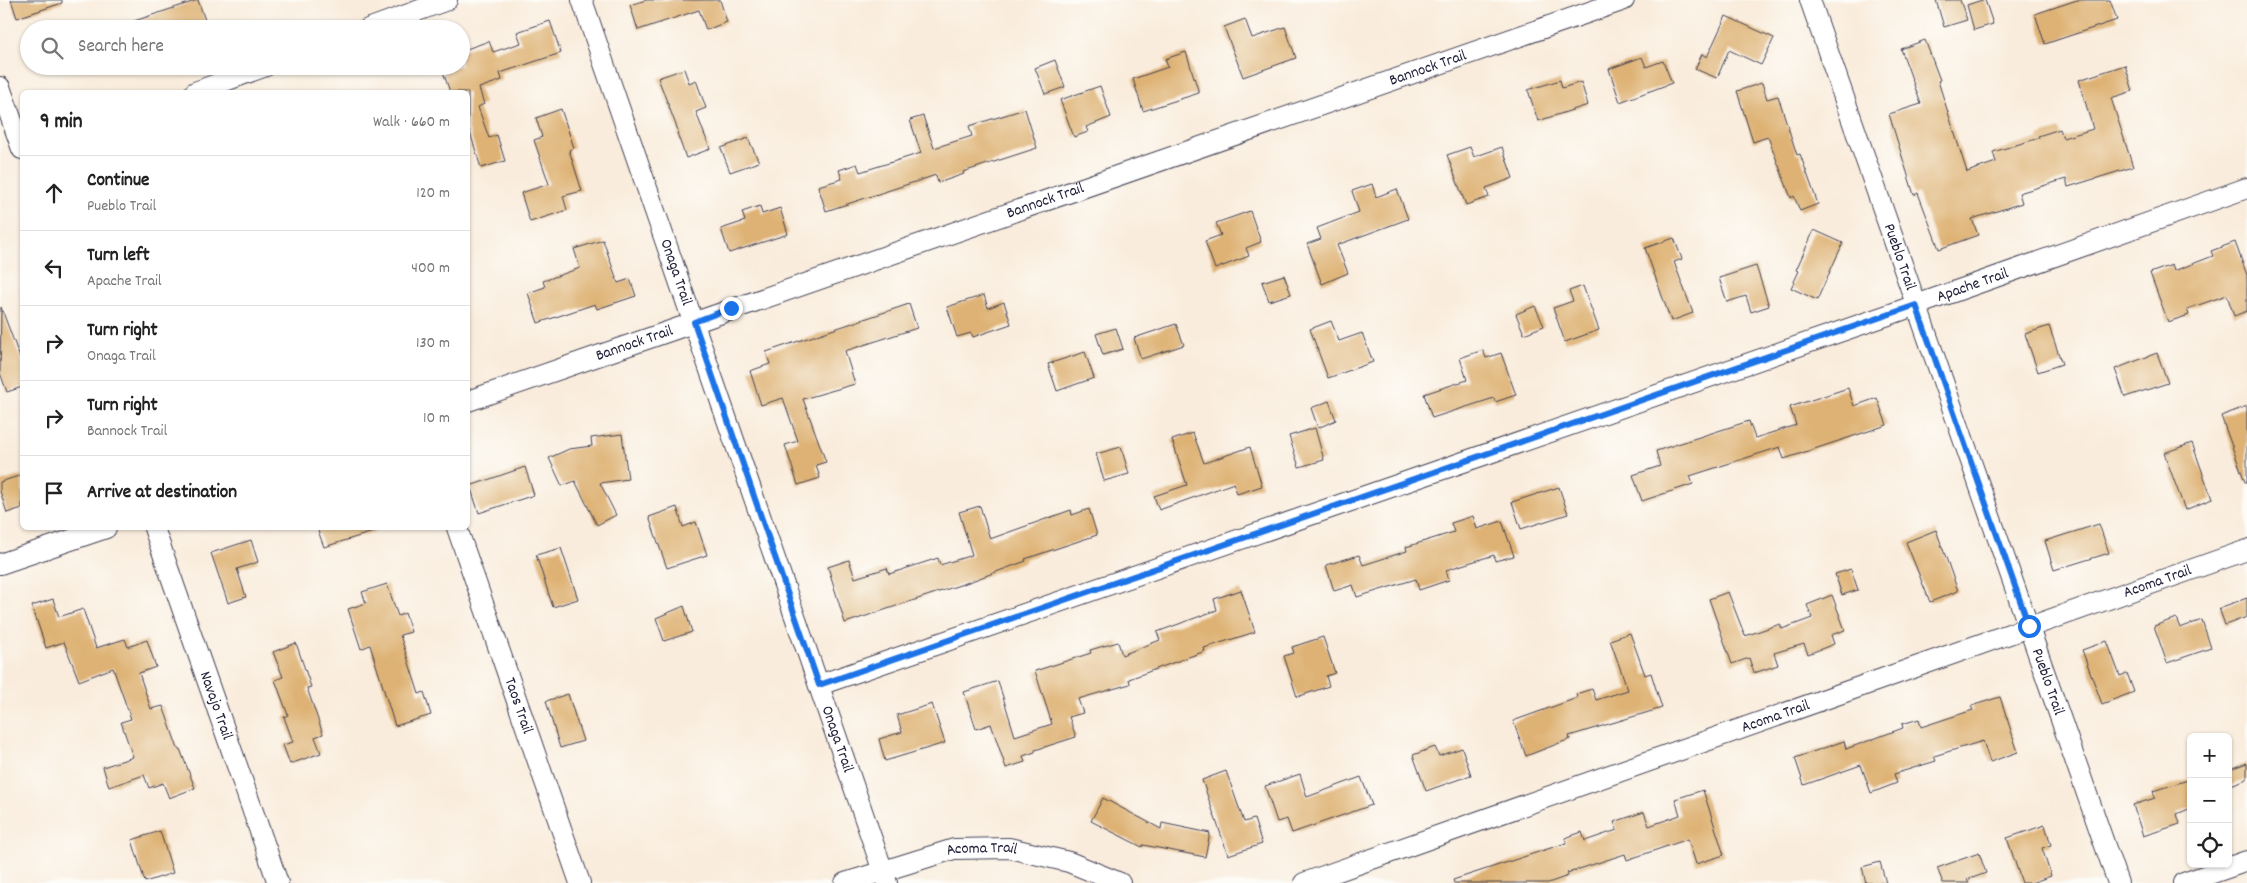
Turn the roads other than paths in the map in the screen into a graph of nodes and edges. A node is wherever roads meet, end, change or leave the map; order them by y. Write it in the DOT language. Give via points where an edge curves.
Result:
graph roads {
  1 [pos="447,0"];
  2 [pos="582,0"];
  3 [pos="1624,0"];
  4 [pos="1810,0"];
  5 [pos="393,20"];
  6 [pos="241,75"];
  7 [pos="0,86"];
  8 [pos="200,90"];
  9 [pos="20,144"];
  10 [pos="2247,188"];
  11 [pos="1916,305"];
  12 [pos="694,322"];
  13 [pos="470,400"];
  14 [pos="100,530"];
  15 [pos="155,530"];
  16 [pos="458,530"];
  17 [pos="2247,550"];
  18 [pos="0,564"];
  19 [pos="2029,626"];
  20 [pos="819,685"];
  21 [pos="2247,861"];
  22 [pos="885,877"];
  23 [pos="278,883"];
  24 [pos="580,883"];
  25 [pos="845,883"];
  26 [pos="1120,883"];
  27 [pos="1304,883"];
  28 [pos="2118,883"];
  29 [pos="2184,883"];
  1 -- 5 [label="street"];
  2 -- 12 [label="street, Onaga Trail"];
  3 -- 12 [label="street, Bannock Trail"];
  4 -- 11 [label="street, Pueblo Trail"];
  6 -- 8 [label="street"];
  7 -- 9 [label="street"];
  10 -- 11 [label="street, Apache Trail"];
  11 -- 19 [label="street, Pueblo Trail"];
  11 -- 20 [label="street, Apache Trail"];
  12 -- 13 [label="street, Bannock Trail"];
  12 -- 20 [label="street, Onaga Trail"];
  14 -- 18 [label="street"];
  15 -- 23 [label="street, Navajo Trail"];
  16 -- 24 [label="street, Taos Trail"];
  17 -- 19 [label="street, Acoma Trail"];
  19 -- 27 [label="street, Acoma Trail"];
  19 -- 28 [label="street, Pueblo Trail"];
  20 -- 22 [label="street, Onaga Trail"];
  21 -- 29 [label="street"];
  22 -- 25 [label="street, Acoma Trail"];
  22 -- 26 [label="street, Acoma Trail" via="954,849 1009,848 1068,862"];
}
